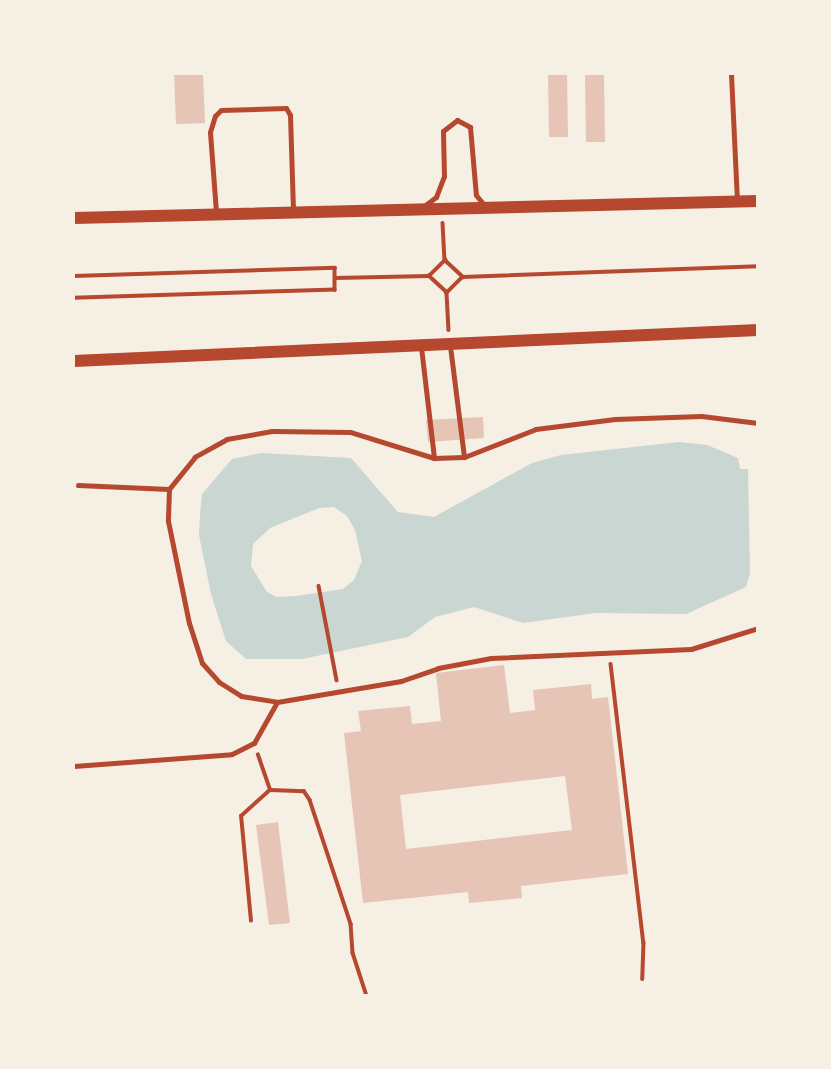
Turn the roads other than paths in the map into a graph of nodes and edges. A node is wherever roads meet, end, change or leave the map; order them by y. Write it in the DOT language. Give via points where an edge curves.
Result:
graph roads {
  1 [pos="731,74"];
  2 [pos="737,201"];
  3 [pos="758,201"];
  4 [pos="485,206"];
  5 [pos="422,208"];
  6 [pos="293,211"];
  7 [pos="216,212"];
  8 [pos="74,218"];
  9 [pos="758,330"];
  10 [pos="450,343"];
  11 [pos="421,344"];
  12 [pos="74,361"];
  13 [pos="758,423"];
  14 [pos="464,457"];
  15 [pos="434,458"];
  16 [pos="78,485"];
  17 [pos="169,489"];
  18 [pos="758,628"];
  19 [pos="277,702"];
  20 [pos="74,766"];
  1 -- 2 [label="lane"];
  2 -- 3 [label="street"];
  2 -- 4 [label="street"];
  4 -- 5 [label="street"];
  4 -- 5 [label="lane" via="476,195 470,127 457,120 443,131 444,176 436,197"];
  5 -- 6 [label="street"];
  6 -- 7 [label="street"];
  6 -- 7 [label="lane" via="290,115 286,108 221,110 215,116 210,132"];
  7 -- 8 [label="street"];
  9 -- 10 [label="street"];
  10 -- 11 [label="street"];
  10 -- 14 [label="lane"];
  11 -- 12 [label="street"];
  11 -- 15 [label="lane"];
  13 -- 14 [label="lane" via="701,416 615,419 536,429"];
  14 -- 15 [label="lane"];
  15 -- 17 [label="lane" via="350,432 272,431 209,446"];
  16 -- 17 [label="lane"];
  17 -- 19 [label="lane" via="168,521 202,663 219,682 241,696"];
  18 -- 19 [label="lane" via="691,649 491,657 401,681"];
  19 -- 20 [label="lane" via="254,743 233,754"];
}
